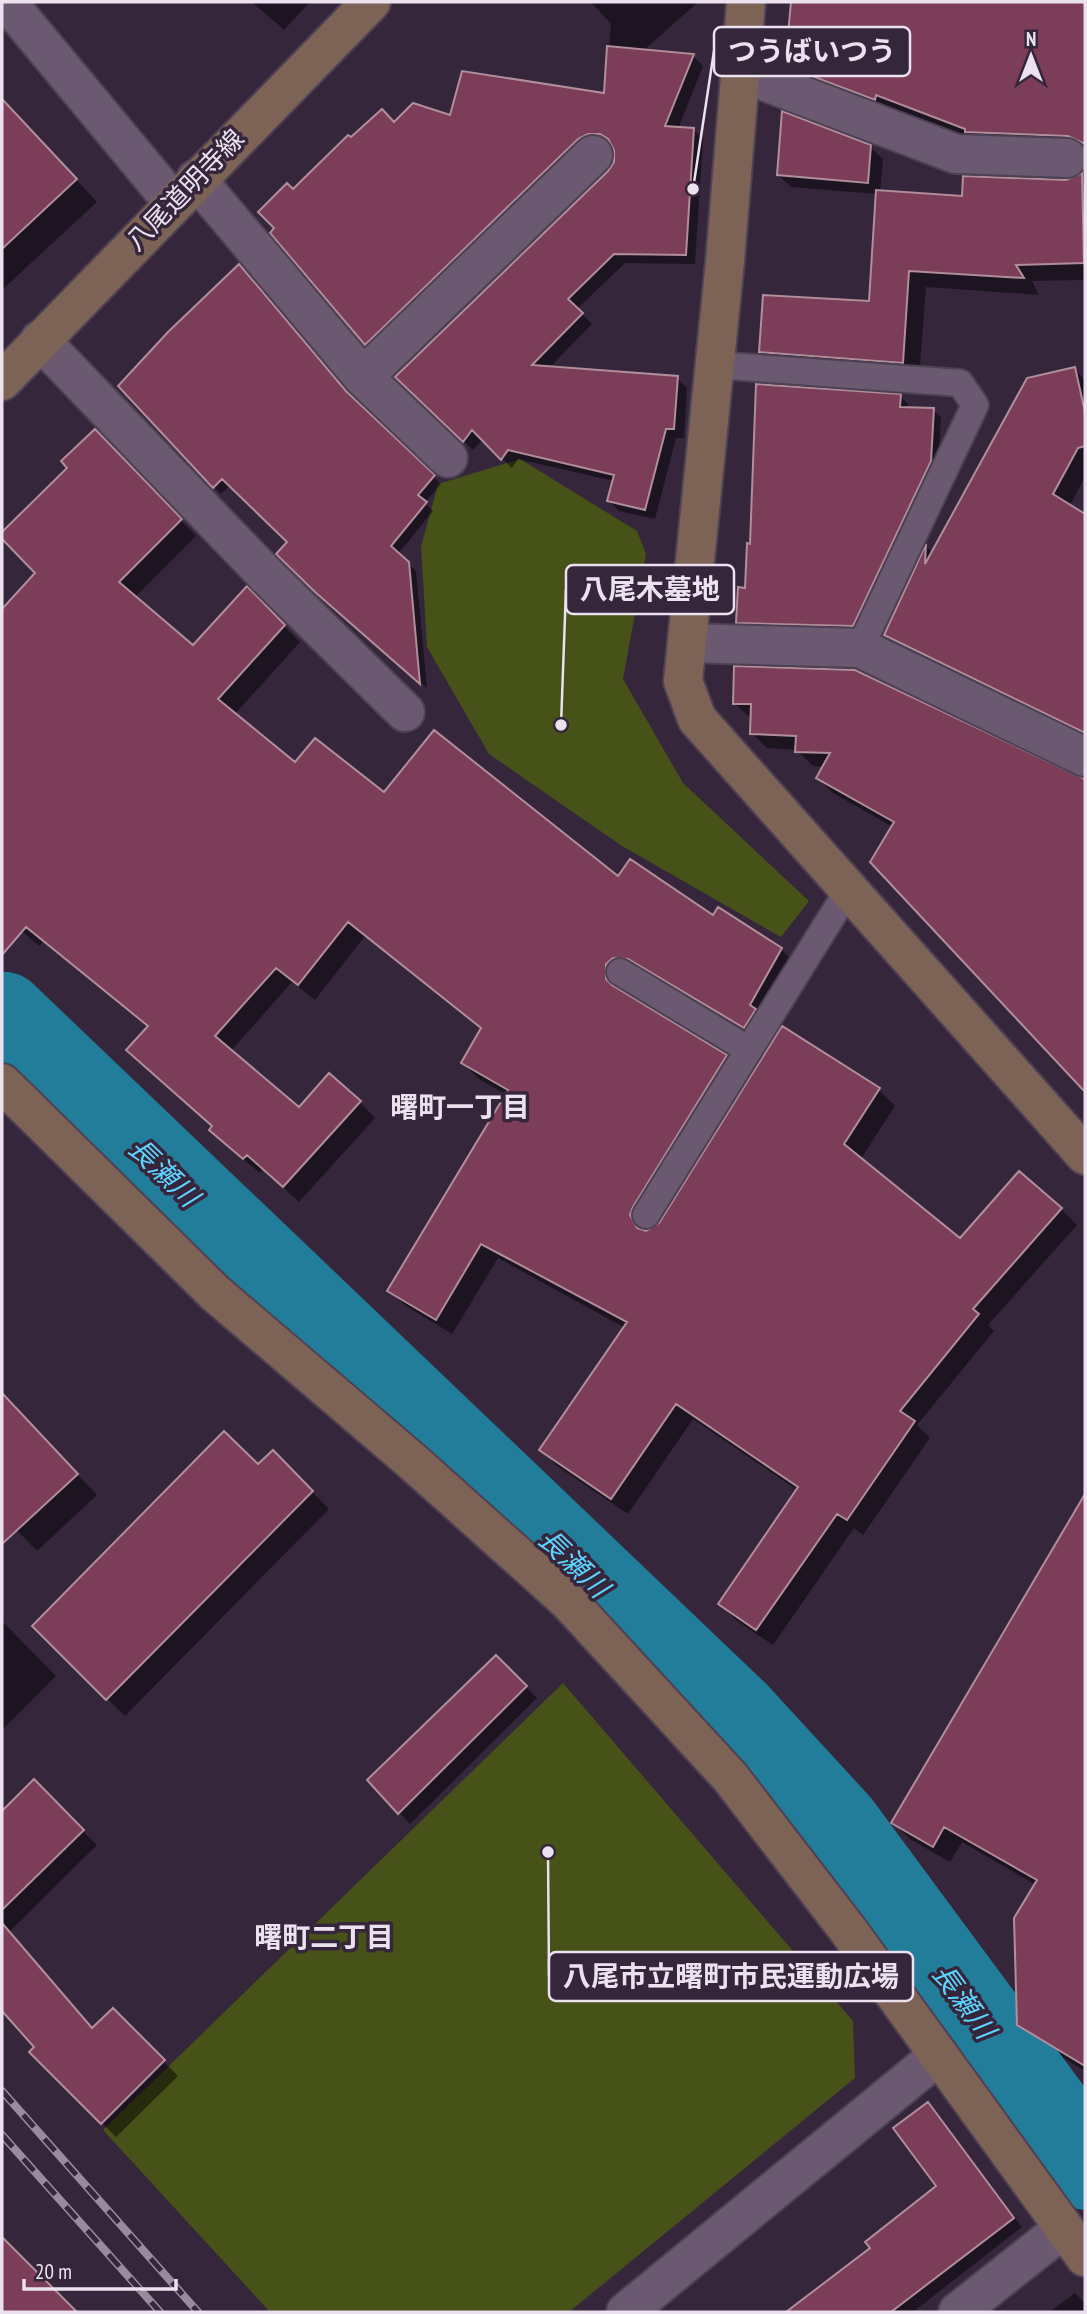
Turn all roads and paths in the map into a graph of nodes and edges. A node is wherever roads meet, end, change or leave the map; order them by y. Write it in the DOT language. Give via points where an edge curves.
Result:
graph roads {
  1 [pos="7,2"];
  2 [pos="371,2"];
  3 [pos="746,2"];
  4 [pos="740,72"];
  5 [pos="593,155"];
  6 [pos="1067,158"];
  7 [pos="184,190"];
  8 [pos="40,340"];
  9 [pos="715,365"];
  10 [pos="363,377"];
  11 [pos="2,381"];
  12 [pos="448,458"];
  13 [pos="687,643"];
  14 [pos="860,648"];
  15 [pos="405,712"];
  16 [pos="1085,757"];
  17 [pos="849,889"];
  18 [pos="621,972"];
  19 [pos="748,1050"];
  20 [pos="2,1083"];
  21 [pos="1085,1155"];
  22 [pos="646,1215"];
  23 [pos="939,2055"];
  24 [pos="1075,2242"];
  25 [pos="626,2312"];
  26 [pos="958,2312"];
  1 -- 7 [label="street"];
  2 -- 7 [label="street, 八尾道明寺線"];
  3 -- 4 [label="street"];
  4 -- 6 [label="street" via="956,154"];
  4 -- 9 [label="street"];
  5 -- 10 [label="street"];
  7 -- 8 [label="street, 八尾道明寺線"];
  7 -- 10 [label="street"];
  8 -- 11 [label="street, 八尾道明寺線"];
  8 -- 15 [label="street"];
  9 -- 13 [label="street"];
  9 -- 14 [label="lane" via="960,383 975,405"];
  10 -- 12 [label="street"];
  13 -- 14 [label="street"];
  13 -- 17 [label="street" via="684,681 697,719"];
  14 -- 16 [label="street"];
  17 -- 19 [label="lane"];
  17 -- 21 [label="street"];
  18 -- 19 [label="lane"];
  19 -- 22 [label="lane"];
  20 -- 23 [label="street" via="215,1293 567,1600 730,1777"];
  23 -- 24 [label="street"];
  23 -- 25 [label="street"];
  24 -- 26 [label="street"];
}
